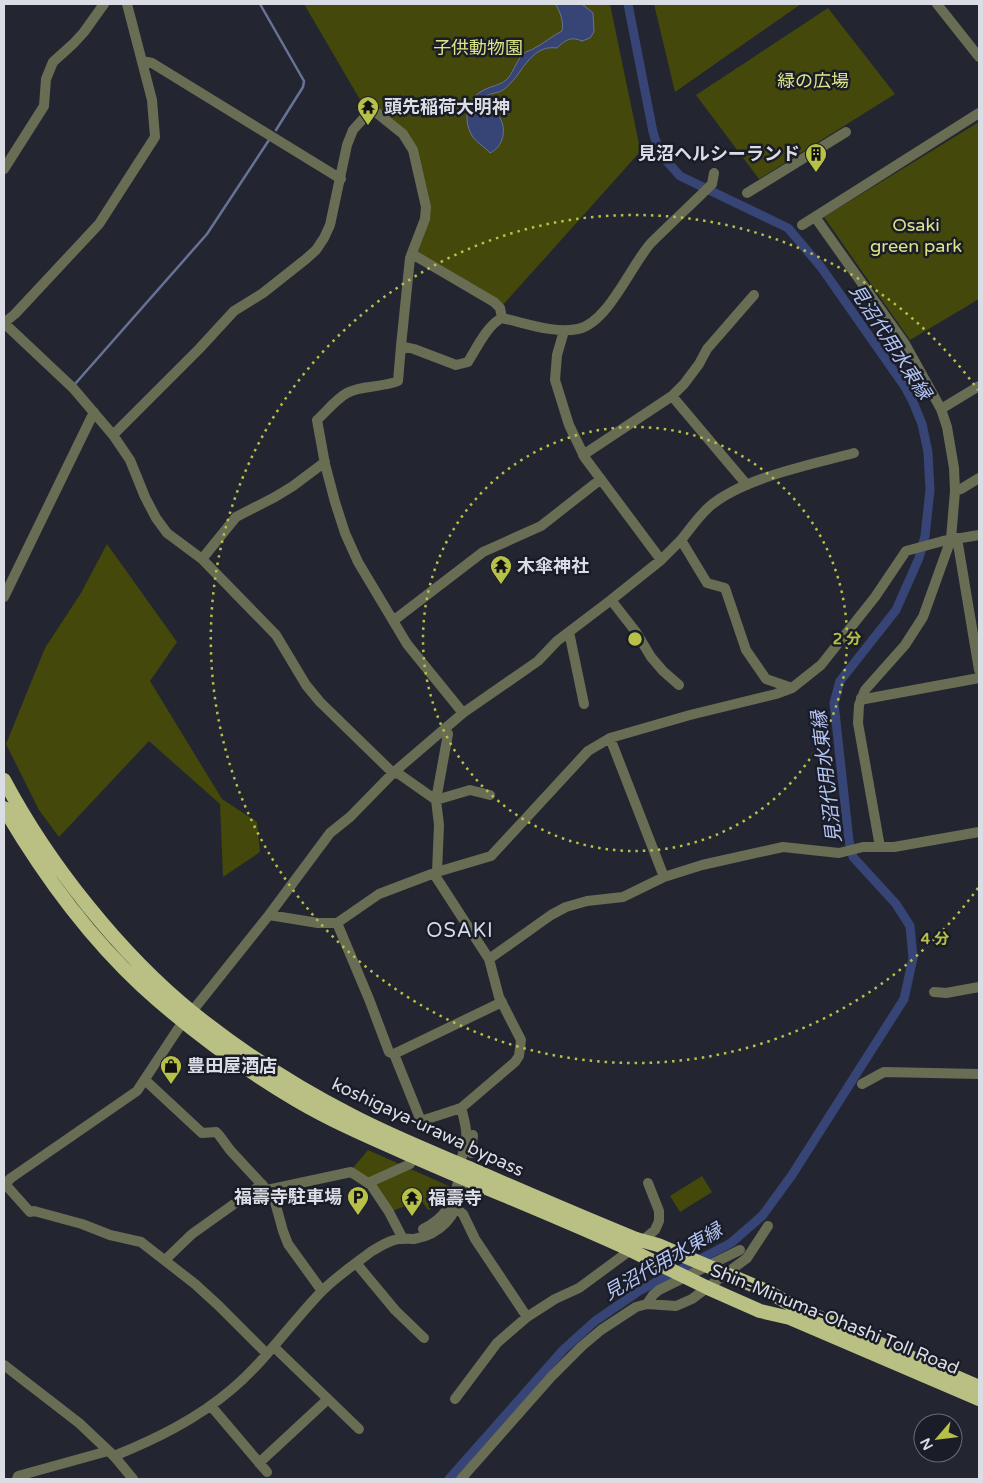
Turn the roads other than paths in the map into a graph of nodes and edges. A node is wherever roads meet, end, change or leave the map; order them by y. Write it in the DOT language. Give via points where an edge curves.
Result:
graph roads {
  1 [pos="104,4"];
  2 [pos="127,4"];
  3 [pos="937,4"];
  4 [pos="979,57"];
  5 [pos="142,61"];
  6 [pos="979,113"];
  7 [pos="846,132"];
  8 [pos="4,169"];
  9 [pos="714,173"];
  10 [pos="341,179"];
  11 [pos="747,193"];
  12 [pos="815,217"];
  13 [pos="802,225"];
  14 [pos="412,254"];
  15 [pos="754,295"];
  16 [pos="502,318"];
  17 [pos="564,331"];
  18 [pos="401,346"];
  19 [pos="979,386"];
  20 [pos="672,396"];
  21 [pos="942,409"];
  22 [pos="94,412"];
  23 [pos="112,435"];
  24 [pos="854,453"];
  25 [pos="584,455"];
  26 [pos="325,462"];
  27 [pos="979,478"];
  28 [pos="601,479"];
  29 [pos="747,485"];
  30 [pos="955,490"];
  31 [pos="979,535"];
  32 [pos="954,539"];
  33 [pos="682,540"];
  34 [pos="202,559"];
  35 [pos="661,560"];
  36 [pos="4,597"];
  37 [pos="611,600"];
  38 [pos="393,621"];
  39 [pos="569,632"];
  40 [pos="979,670"];
  41 [pos="979,678"];
  42 [pos="679,685"];
  43 [pos="792,688"];
  44 [pos="861,698"];
  45 [pos="584,704"];
  46 [pos="463,713"];
  47 [pos="445,728"];
  48 [pos="610,738"];
  49 [pos="392,773"];
  50 [pos="4,780"];
  51 [pos="490,796"];
  52 [pos="436,800"];
  53 [pos="4,808"];
  54 [pos="979,832"];
  55 [pos="880,847"];
  56 [pos="436,873"];
  57 [pos="664,877"];
  58 [pos="269,914"];
  59 [pos="337,923"];
  60 [pos="490,958"];
  61 [pos="979,987"];
  62 [pos="934,992"];
  63 [pos="502,1002"];
  64 [pos="188,1017"];
  65 [pos="394,1054"];
  66 [pos="979,1074"];
  67 [pos="145,1080"];
  68 [pos="862,1084"];
  69 [pos="464,1105"];
  70 [pos="471,1154"];
  71 [pos="410,1164"];
  72 [pos="459,1170"];
  73 [pos="368,1183"];
  74 [pos="648,1183"];
  75 [pos="4,1185"];
  76 [pos="265,1187"];
  77 [pos="463,1192"];
  78 [pos="457,1209"];
  79 [pos="768,1226"];
  80 [pos="403,1239"];
  81 [pos="414,1239"];
  82 [pos="632,1244"];
  83 [pos="740,1250"];
  84 [pos="165,1260"];
  85 [pos="356,1262"];
  86 [pos="709,1266"];
  87 [pos="322,1291"];
  88 [pos="647,1304"];
  89 [pos="527,1317"];
  90 [pos="424,1338"];
  91 [pos="271,1350"];
  92 [pos="4,1365"];
  93 [pos="979,1387"];
  94 [pos="328,1399"];
  95 [pos="455,1399"];
  96 [pos="979,1399"];
  97 [pos="211,1406"];
  98 [pos="359,1429"];
  99 [pos="111,1453"];
  100 [pos="259,1462"];
  101 [pos="266,1472"];
  102 [pos="17,1479"];
  103 [pos="133,1479"];
  104 [pos="461,1479"];
  1 -- 8 [label="street" via="79,38 53,62 46,79 44,106"];
  2 -- 5 [label="street"];
  3 -- 4 [label="street"];
  5 -- 10 [label="street" via="152,63"];
  5 -- 22 [label="street" via="152,100 155,137 99,224 4,323"];
  6 -- 12 [label="street"];
  7 -- 11 [label="street"];
  9 -- 17 [label="street" via="712,184 650,245 597,319 590,325"];
  10 -- 14 [label="street" via="353,130 372,110 403,134 413,150 426,207"];
  10 -- 23 [label="street" via="330,225 316,250 263,293 234,311"];
  12 -- 13 [label="street"];
  12 -- 21 [label="street" via="905,344"];
  14 -- 16 [label="street" via="494,302 500,308"];
  14 -- 18 [label="street"];
  15 -- 20 [label="street"];
  16 -- 17 [label="street"];
  16 -- 18 [label="street" via="491,326 468,362 463,364 456,365"];
  17 -- 25 [label="street" via="557,355 555,380 569,425"];
  18 -- 26 [label="street" via="398,381 347,393 317,420"];
  19 -- 21 [label="street"];
  20 -- 25 [label="street"];
  20 -- 29 [label="street"];
  21 -- 30 [label="street" via="951,447"];
  22 -- 23 [label="street"];
  22 -- 36 [label="street"];
  23 -- 34 [label="street" via="130,460 156,518 168,533"];
  24 -- 29 [label="street"];
  25 -- 28 [label="street"];
  26 -- 34 [label="street" via="274,498 236,517"];
  26 -- 38 [label="street" via="345,533"];
  27 -- 30 [label="street"];
  28 -- 35 [label="street"];
  28 -- 38 [label="street" via="541,526 483,552"];
  29 -- 33 [label="street" via="709,507"];
  30 -- 32 [label="street"];
  31 -- 32 [label="street"];
  32 -- 40 [label="street"];
  32 -- 43 [label="street" via="906,551 875,597 821,665"];
  32 -- 44 [label="street" via="917,628"];
  33 -- 35 [label="street"];
  33 -- 43 [label="street" via="707,583 725,588 746,650 766,679"];
  34 -- 49 [label="street" via="276,635 320,702"];
  35 -- 37 [label="street"];
  37 -- 39 [label="street"];
  37 -- 42 [label="street" via="651,657"];
  38 -- 46 [label="street" via="406,644"];
  39 -- 45 [label="street"];
  39 -- 46 [label="street" via="538,661"];
  41 -- 44 [label="street"];
  43 -- 48 [label="street"];
  44 -- 55 [label="street" via="858,723"];
  46 -- 47 [label="street"];
  47 -- 49 [label="street"];
  47 -- 52 [label="street" via="448,734"];
  48 -- 56 [label="street" via="588,751 491,856"];
  48 -- 57 [label="street"];
  49 -- 52 [label="street" via="399,774"];
  49 -- 58 [label="street" via="330,833"];
  50 -- 64 [label="highway, koshigaya-urawa bypass" via="50,856 75,889"];
  51 -- 52 [label="street" via="470,790"];
  52 -- 56 [label="street" via="439,825"];
  53 -- 64 [label="highway, koshigaya-urawa bypass" via="38,863 104,946 143,987"];
  54 -- 55 [label="street"];
  55 -- 57 [label="street" via="835,853 783,847"];
  56 -- 59 [label="street" via="379,894"];
  56 -- 60 [label="street"];
  57 -- 60 [label="street" via="623,897 566,907"];
  58 -- 59 [label="street"];
  58 -- 64 [label="street"];
  59 -- 65 [label="street" via="388,1052"];
  60 -- 63 [label="street"];
  61 -- 62 [label="street"];
  63 -- 65 [label="street"];
  63 -- 69 [label="street" via="521,1040 519,1056"];
  64 -- 67 [label="street"];
  64 -- 72 [label="highway, koshigaya-urawa bypass" via="344,1111"];
  65 -- 69 [label="street" via="422,1121"];
  66 -- 68 [label="street" via="884,1072"];
  67 -- 75 [label="street" via="137,1091"];
  67 -- 76 [label="street" via="202,1133 219,1134"];
  69 -- 70 [label="street" via="474,1132"];
  69 -- 72 [label="street" via="467,1139"];
  71 -- 73 [label="street"];
  72 -- 81 [label="street" via="452,1202 443,1216 417,1232"];
  72 -- 82 [label="highway, koshigaya-urawa bypass"];
  73 -- 76 [label="street" via="352,1172"];
  73 -- 80 [label="street" via="390,1212"];
  74 -- 82 [label="street" via="659,1211 659,1221 655,1230"];
  75 -- 84 [label="street" via="30,1212 141,1242"];
  76 -- 84 [label="street" via="192,1234"];
  76 -- 87 [label="street" via="275,1202 288,1244"];
  77 -- 78 [label="street"];
  78 -- 81 [label="street" via="440,1229"];
  78 -- 89 [label="street"];
  79 -- 88 [label="street" via="747,1258 692,1299 676,1306"];
  80 -- 81 [label="street"];
  80 -- 85 [label="street" via="385,1243"];
  82 -- 86 [label="street" via="646,1247 666,1243 700,1256"];
  82 -- 89 [label="street" via="579,1288"];
  82 -- 93 [label="highway, Shin-Minuma-Ohashi Toll Road, bridge" via="674,1252"];
  82 -- 96 [label="highway, Shin-Minuma-Ohashi Toll Road, bridge" via="708,1288 760,1311 790,1318"];
  83 -- 86 [label="street"];
  84 -- 91 [label="street"];
  85 -- 87 [label="street"];
  85 -- 90 [label="street" via="395,1310"];
  86 -- 88 [label="street" via="659,1290"];
  87 -- 91 [label="street"];
  88 -- 104 [label="street" via="624,1314 582,1346"];
  89 -- 95 [label="street" via="497,1343"];
  91 -- 94 [label="street"];
  91 -- 97 [label="street" via="232,1390"];
  92 -- 99 [label="street" via="79,1423"];
  94 -- 98 [label="street"];
  94 -- 100 [label="street"];
  97 -- 99 [label="street" via="160,1437"];
  97 -- 100 [label="street"];
  99 -- 102 [label="street" via="18,1476"];
  99 -- 103 [label="street"];
  100 -- 101 [label="street"];
}
